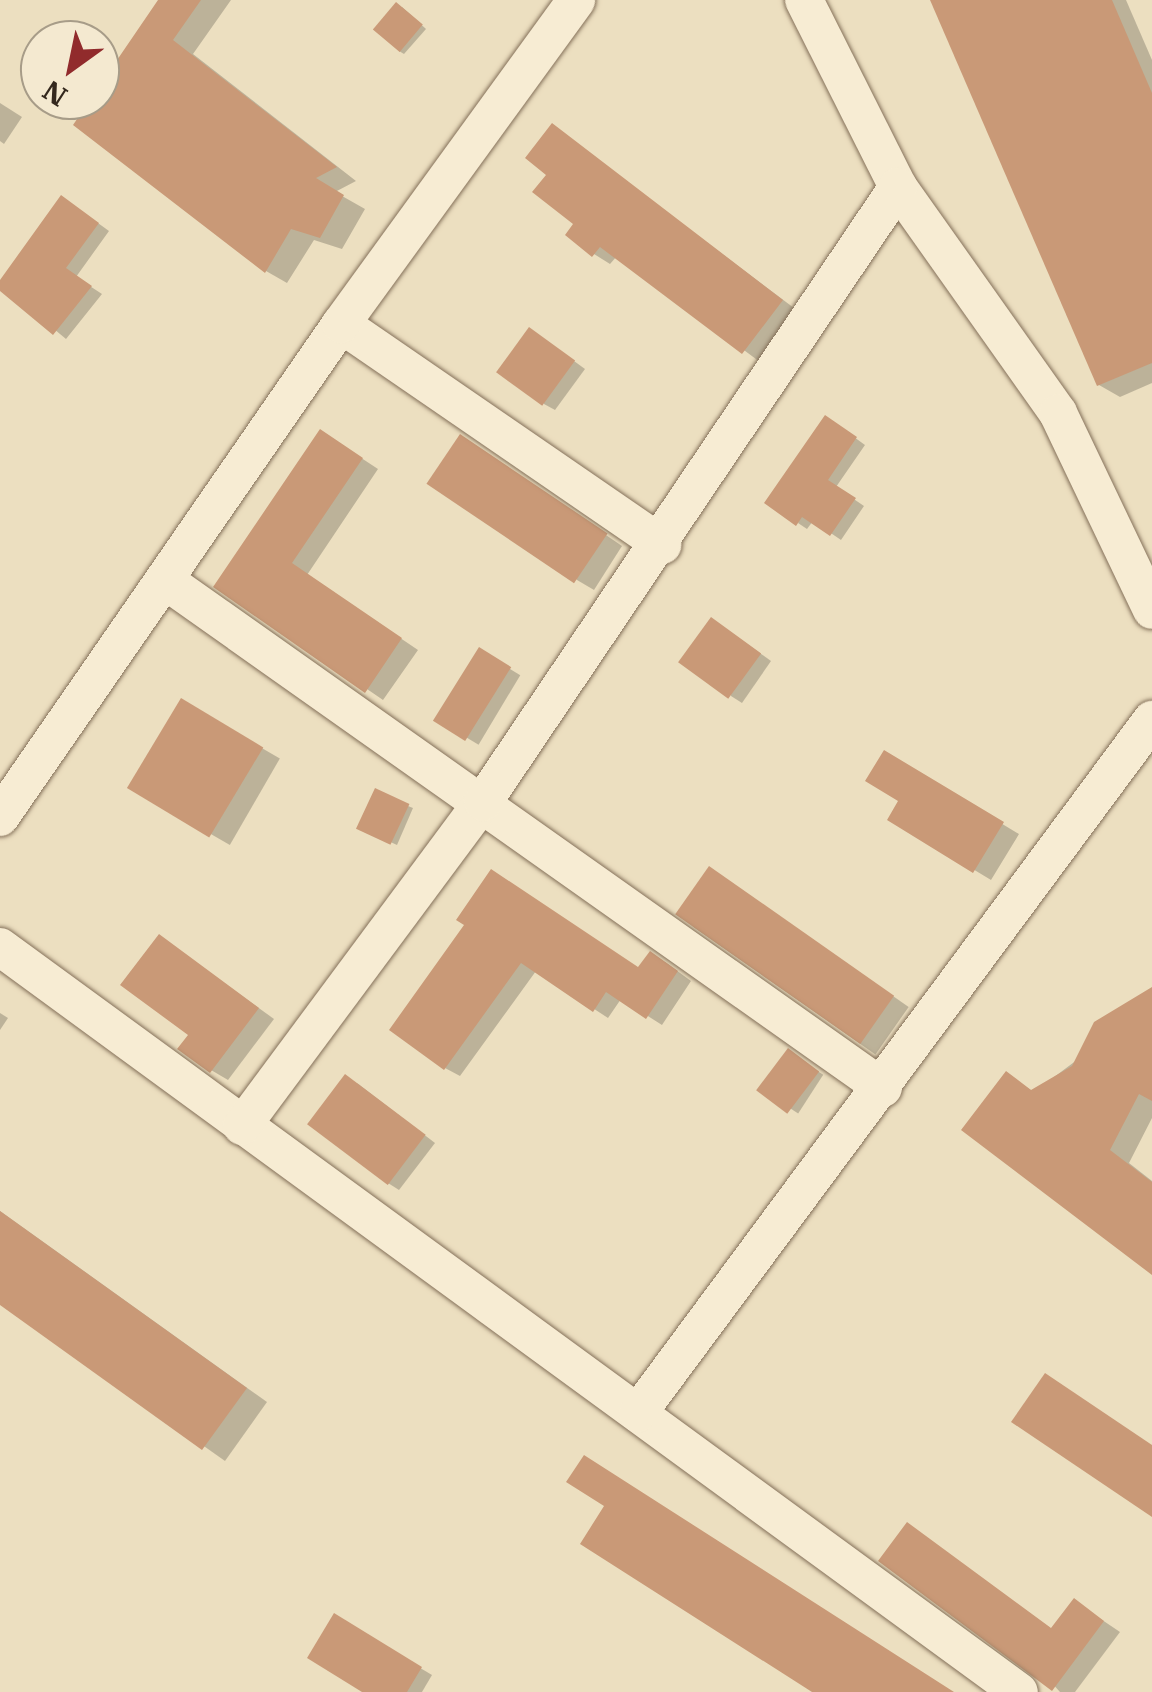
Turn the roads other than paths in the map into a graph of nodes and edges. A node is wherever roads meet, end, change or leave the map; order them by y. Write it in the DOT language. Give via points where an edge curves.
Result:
graph roads {
  1 [pos="576,0"];
  2 [pos="804,0"];
  3 [pos="898,187"];
  4 [pos="341,324"];
  5 [pos="662,545"];
  6 [pos="166,581"];
  7 [pos="1152,610"];
  8 [pos="1152,720"];
  9 [pos="483,802"];
  10 [pos="0,817"];
  11 [pos="0,947"];
  12 [pos="883,1088"];
  13 [pos="242,1126"];
  14 [pos="638,1413"];
  15 [pos="1019,1692"];
  1 -- 4 [label="street"];
  2 -- 3 [label="street"];
  3 -- 5 [label="street"];
  3 -- 7 [label="street" via="1058,413"];
  4 -- 5 [label="street"];
  4 -- 6 [label="street"];
  5 -- 9 [label="street"];
  6 -- 9 [label="street"];
  6 -- 10 [label="street"];
  8 -- 12 [label="street"];
  9 -- 12 [label="street"];
  9 -- 13 [label="street"];
  11 -- 13 [label="street"];
  12 -- 14 [label="street"];
  13 -- 14 [label="street"];
  14 -- 15 [label="street"];
}
